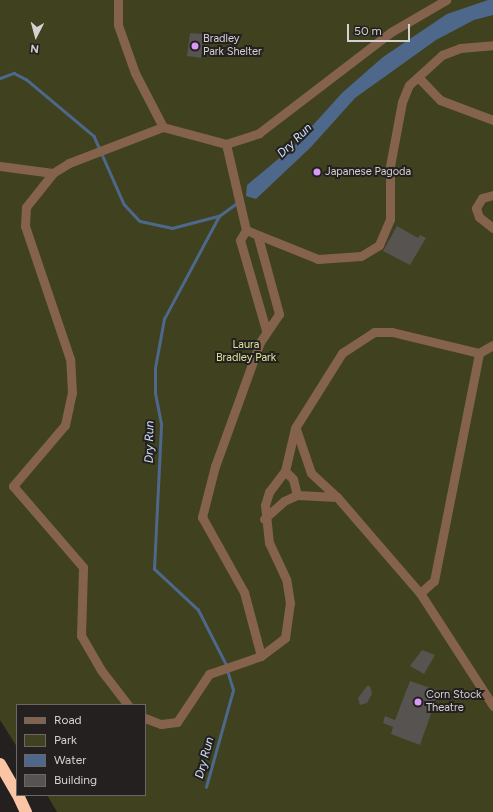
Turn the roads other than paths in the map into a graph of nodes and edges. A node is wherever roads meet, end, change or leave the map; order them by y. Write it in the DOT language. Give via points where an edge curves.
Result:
graph roads {
  1 [pos="118,0"];
  2 [pos="446,0"];
  3 [pos="493,45"];
  4 [pos="418,77"];
  5 [pos="493,120"];
  6 [pos="163,127"];
  7 [pos="226,144"];
  8 [pos="0,166"];
  9 [pos="53,173"];
  10 [pos="493,195"];
  11 [pos="493,228"];
  12 [pos="246,230"];
  13 [pos="258,237"];
  14 [pos="266,330"];
  15 [pos="493,345"];
  16 [pos="479,353"];
  17 [pos="295,428"];
  18 [pos="285,471"];
  19 [pos="297,495"];
  20 [pos="337,497"];
  21 [pos="264,519"];
  22 [pos="420,594"];
  23 [pos="260,656"];
  24 [pos="127,704"];
  25 [pos="493,706"];
  26 [pos="146,718"];
  27 [pos="0,764"];
  28 [pos="16,791"];
  29 [pos="19,796"];
  30 [pos="26,812"];
  1 -- 6 [label="lane" via="118,25 135,74"];
  2 -- 7 [label="lane" via="433,4 391,32 259,133"];
  3 -- 4 [label="lane" via="460,48 442,54"];
  4 -- 5 [label="lane" via="440,100"];
  4 -- 13 [label="lane" via="409,85 397,123 390,166 390,219 379,245 361,256 328,261"];
  6 -- 7 [label="lane"];
  6 -- 9 [label="lane" via="69,163"];
  7 -- 12 [label="lane" via="240,214"];
  8 -- 9 [label="lane"];
  9 -- 24 [label="lane" via="24,214 70,359 70,406 65,425 55,441 13,486 83,567 81,636 101,670"];
  10 -- 11 [label="lane" via="482,198 476,208 479,217"];
  12 -- 13 [label="lane"];
  12 -- 14 [label="lane" via="240,240"];
  13 -- 14 [label="lane" via="279,314"];
  14 -- 23 [label="lane" via="215,466 202,517 244,592"];
  15 -- 16 [label="lane"];
  16 -- 17 [label="lane" via="392,332 374,332 342,353"];
  16 -- 22 [label="lane" via="434,581"];
  17 -- 18 [label="lane"];
  17 -- 20 [label="lane" via="311,473"];
  18 -- 19 [label="lane" via="293,479"];
  18 -- 21 [label="lane" via="269,492"];
  19 -- 20 [label="lane"];
  19 -- 21 [label="lane" via="284,501"];
  20 -- 22 [label="lane"];
  21 -- 23 [label="lane" via="269,543 286,578 289,628 281,643"];
  22 -- 25 [label="lane"];
  23 -- 26 [label="lane" via="209,674 177,722 161,724"];
  27 -- 28 [label="highway"];
  29 -- 30 [label="highway"];
}
